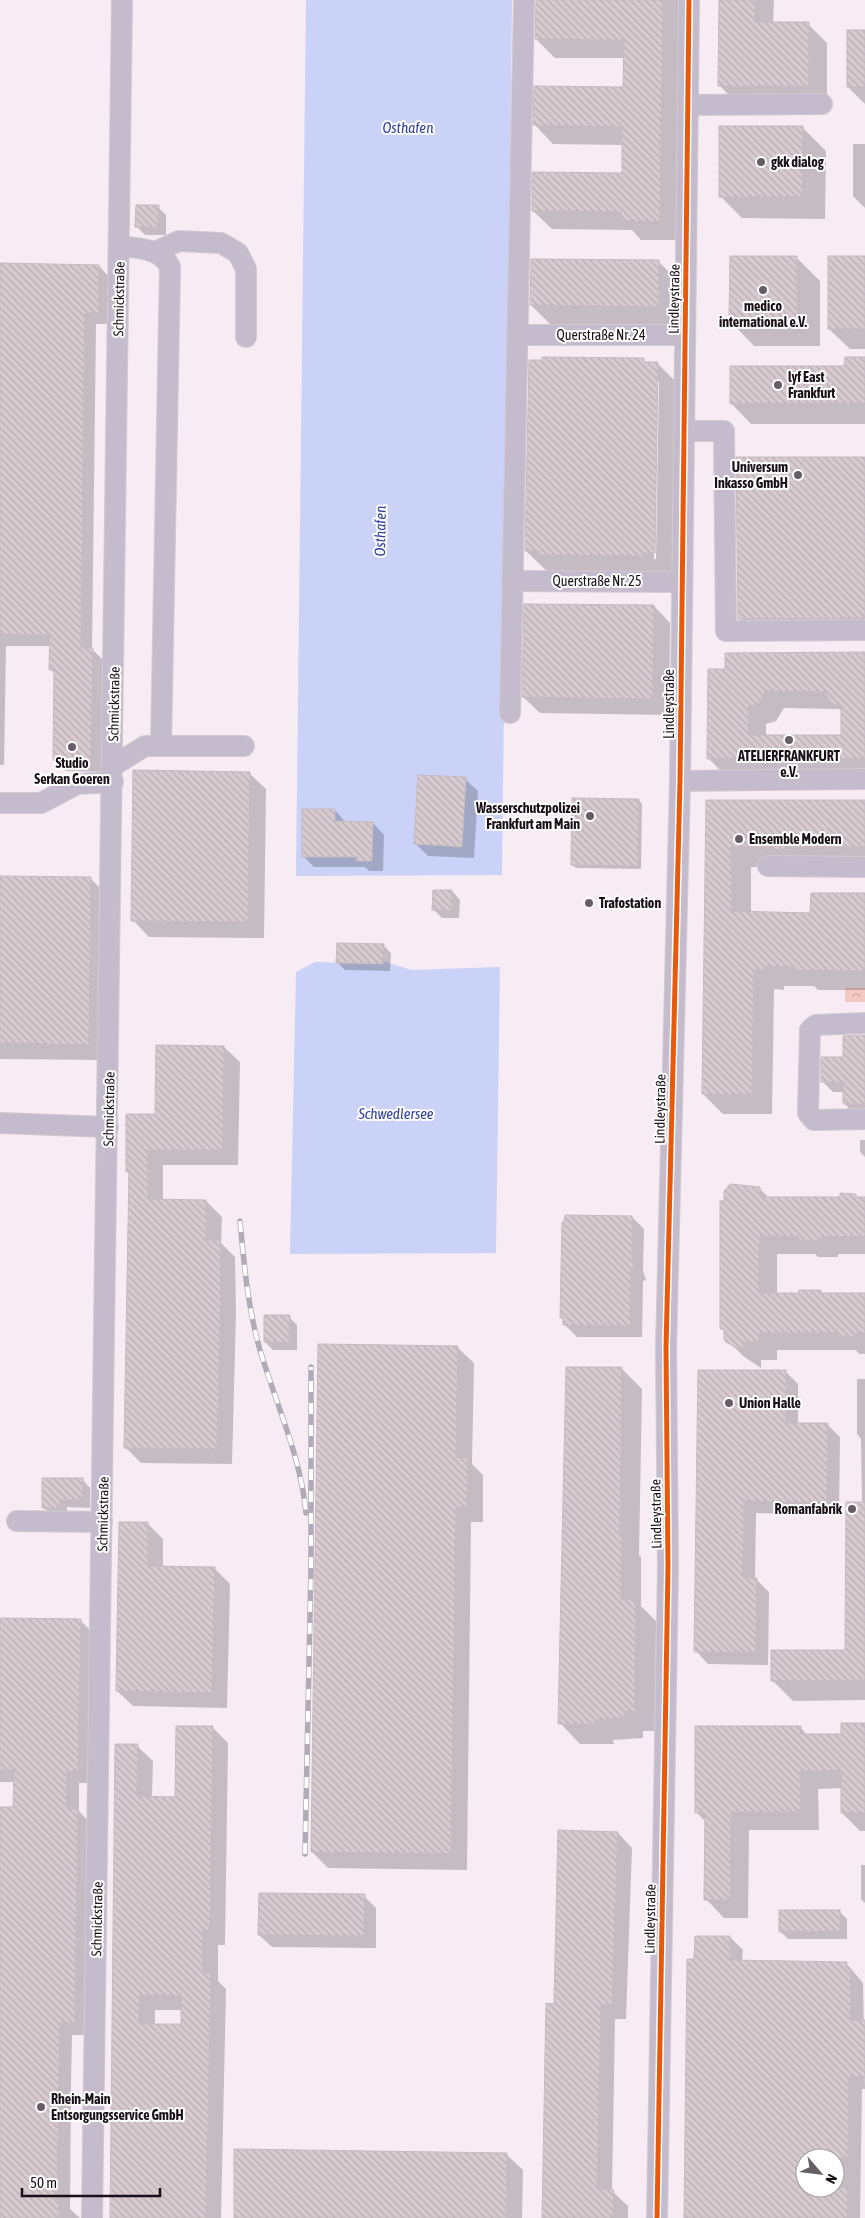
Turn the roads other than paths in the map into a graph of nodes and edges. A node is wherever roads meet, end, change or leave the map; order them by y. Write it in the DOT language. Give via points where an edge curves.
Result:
graph roads {
  1 [pos="122,0"];
  2 [pos="524,0"];
  3 [pos="689,0"];
  4 [pos="822,104"];
  5 [pos="689,105"];
  6 [pos="119,246"];
  7 [pos="155,252"];
  8 [pos="517,334"];
  9 [pos="685,335"];
  10 [pos="246,337"];
  11 [pos="684,431"];
  12 [pos="512,581"];
  13 [pos="682,582"];
  14 [pos="865,630"];
  15 [pos="510,713"];
  16 [pos="161,746"];
  17 [pos="244,746"];
  18 [pos="113,774"];
  19 [pos="865,779"];
  20 [pos="680,781"];
  21 [pos="0,803"];
  22 [pos="768,866"];
  23 [pos="865,867"];
  24 [pos="865,1023"];
  25 [pos="865,1119"];
  26 [pos="0,1123"];
  27 [pos="108,1128"];
  28 [pos="17,1522"];
  29 [pos="102,1522"];
  30 [pos="92,2218"];
  31 [pos="657,2218"];
  1 -- 6 [label="street, Schmickstraße"];
  2 -- 8 [label="street"];
  3 -- 5 [label="street, Lindleystraße"];
  4 -- 5 [label="street"];
  5 -- 9 [label="street, Lindleystraße"];
  6 -- 7 [label="street"];
  6 -- 18 [label="street, Schmickstraße"];
  7 -- 10 [label="street" via="180,241 221,243 238,253 246,269"];
  7 -- 16 [label="street" via="165,258 170,267"];
  8 -- 9 [label="street, Querstraße Nr. 24"];
  8 -- 12 [label="street"];
  9 -- 11 [label="street, Lindleystraße"];
  11 -- 13 [label="street, Lindleystraße"];
  11 -- 14 [label="street" via="724,431 726,631"];
  12 -- 13 [label="street, Querstraße Nr. 25"];
  12 -- 15 [label="street"];
  13 -- 20 [label="street, Lindleystraße"];
  16 -- 17 [label="street"];
  16 -- 18 [label="street" via="145,746"];
  18 -- 21 [label="street" via="77,784 41,804"];
  18 -- 27 [label="street, Schmickstraße"];
  19 -- 20 [label="street"];
  20 -- 31 [label="street, Lindleystraße" via="666,1348 668,1567"];
  22 -- 23 [label="street"];
  24 -- 25 [label="street" via="816,1025 810,1030 808,1113 814,1120"];
  26 -- 27 [label="street"];
  27 -- 29 [label="street, Schmickstraße"];
  28 -- 29 [label="street"];
  29 -- 30 [label="street, Schmickstraße"];
}
